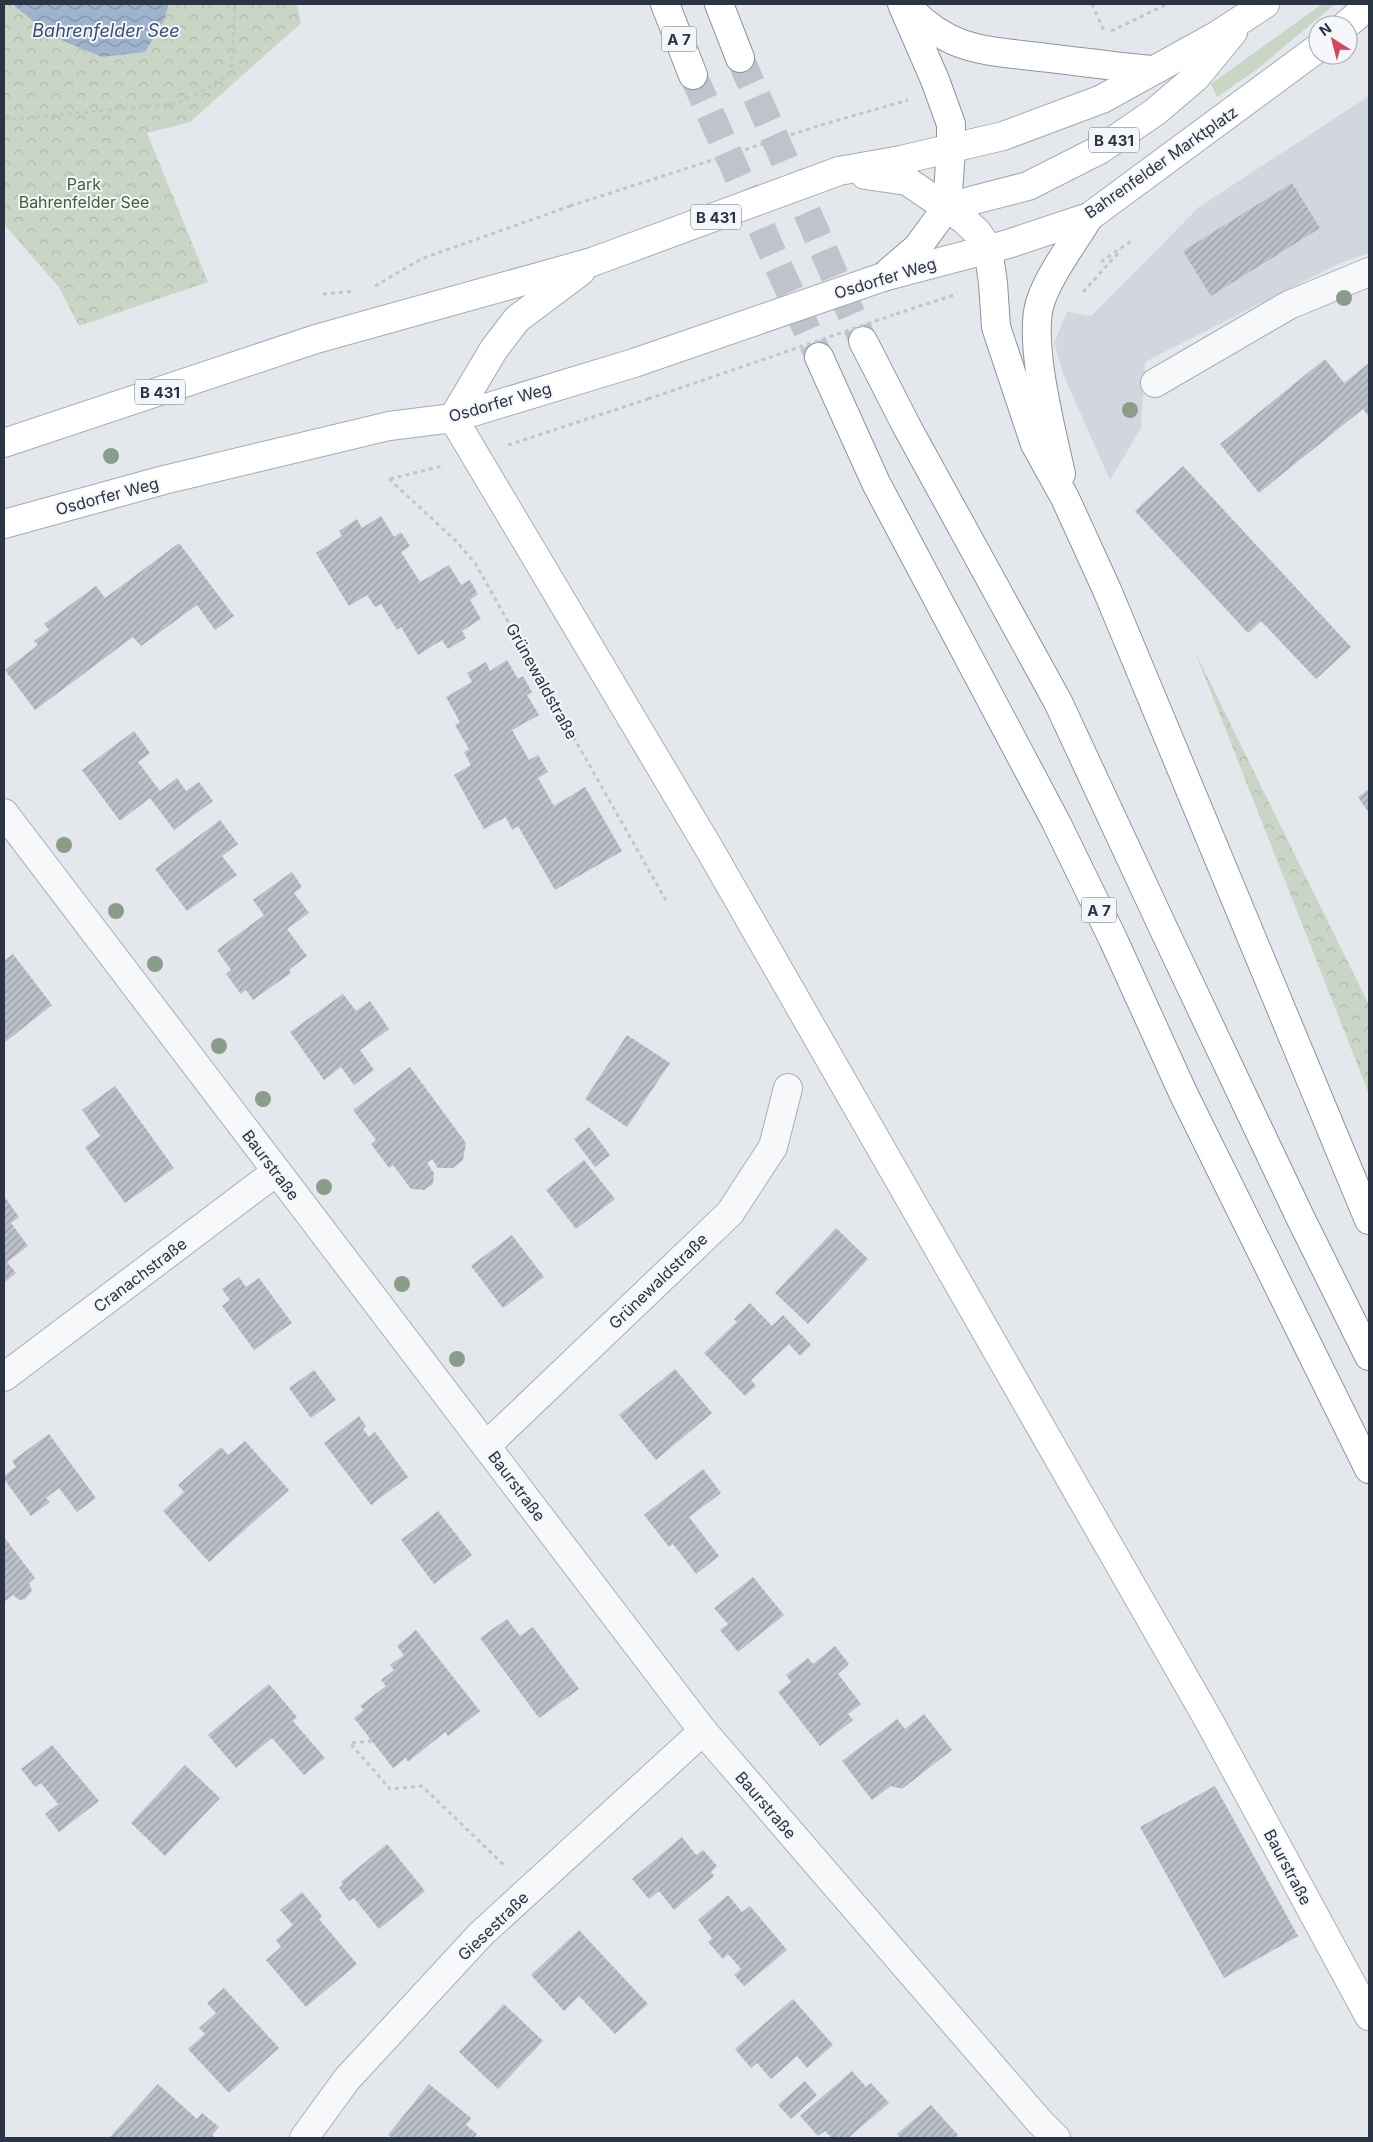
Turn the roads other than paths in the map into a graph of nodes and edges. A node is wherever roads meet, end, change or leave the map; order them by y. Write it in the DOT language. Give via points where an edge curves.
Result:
graph roads {
  1 [pos="665,4"];
  2 [pos="719,4"];
  3 [pos="903,4"];
  4 [pos="1369,5"];
  5 [pos="1255,10"];
  6 [pos="1358,15"];
  7 [pos="1308,55"];
  8 [pos="740,58"];
  9 [pos="1152,70"];
  10 [pos="693,75"];
  11 [pos="951,149"];
  12 [pos="839,171"];
  13 [pos="947,207"];
  14 [pos="1089,216"];
  15 [pos="988,248"];
  16 [pos="592,262"];
  17 [pos="1369,272"];
  18 [pos="883,277"];
  19 [pos="864,341"];
  20 [pos="819,357"];
  21 [pos="1155,383"];
  22 [pos="453,418"];
  23 [pos="4,443"];
  24 [pos="1066,498"];
  25 [pos="4,524"];
  26 [pos="4,813"];
  27 [pos="788,1088"];
  28 [pos="276,1172"];
  29 [pos="1369,1220"];
  30 [pos="1369,1356"];
  31 [pos="4,1377"];
  32 [pos="486,1446"];
  33 [pos="1369,1469"];
  34 [pos="703,1731"];
  35 [pos="1369,2016"];
  36 [pos="304,2138"];
  37 [pos="1056,2138"];
  1 -- 10 [label="main road, A 7"];
  2 -- 8 [label="main road"];
  3 -- 9 [label="main road" via="926,26 952,41 978,50"];
  3 -- 11 [label="main road" via="951,124"];
  4 -- 6 [label="main road"];
  5 -- 9 [label="main road, B 431" via="1216,36"];
  5 -- 13 [label="main road, B 431" via="1196,77 1155,112 1101,149 1028,186"];
  7 -- 14 [label="main road, Bahrenfelder Marktplatz / B 431"];
  9 -- 11 [label="main road, B 431" via="1102,99 1004,136"];
  11 -- 12 [label="main road, B 431"];
  11 -- 13 [label="main road"];
  12 -- 13 [label="main road, B 431" via="907,181"];
  12 -- 16 [label="main road, B 431, bridge"];
  13 -- 15 [label="main road, B 431" via="976,232"];
  13 -- 18 [label="main road" via="917,248"];
  14 -- 15 [label="main road, Bahrenfelder Marktplatz / B 431"];
  14 -- 24 [label="main road" via="1048,284 1039,304 1036,333 1050,424"];
  15 -- 18 [label="main road, Osdorfer Weg / B 431"];
  15 -- 24 [label="main road" via="996,327 1035,444"];
  16 -- 22 [label="main road" via="517,318 494,349"];
  16 -- 23 [label="main road, B 431" via="316,339"];
  17 -- 21 [label="street" via="1289,305"];
  18 -- 22 [label="main road, Osdorfer Weg / B 431, bridge" via="634,362"];
  19 -- 30 [label="main road" via="907,427 1058,702 1296,1209"];
  20 -- 33 [label="main road, A 7" via="876,483 1056,822 1184,1095"];
  22 -- 25 [label="main road, Osdorfer Weg / B 431" via="389,426 164,480"];
  22 -- 35 [label="main road, Baurstraße" via="710,850 1208,1718"];
  24 -- 29 [label="main road"];
  26 -- 28 [label="street, Baurstraße"];
  27 -- 32 [label="street, Grünewaldstraße" via="773,1147 730,1213"];
  28 -- 31 [label="street, Cranachstraße"];
  28 -- 32 [label="street, Baurstraße"];
  32 -- 34 [label="street, Baurstraße"];
  34 -- 36 [label="street, Giesestraße" via="481,1934 347,2079"];
  34 -- 37 [label="street, Baurstraße"];
}
